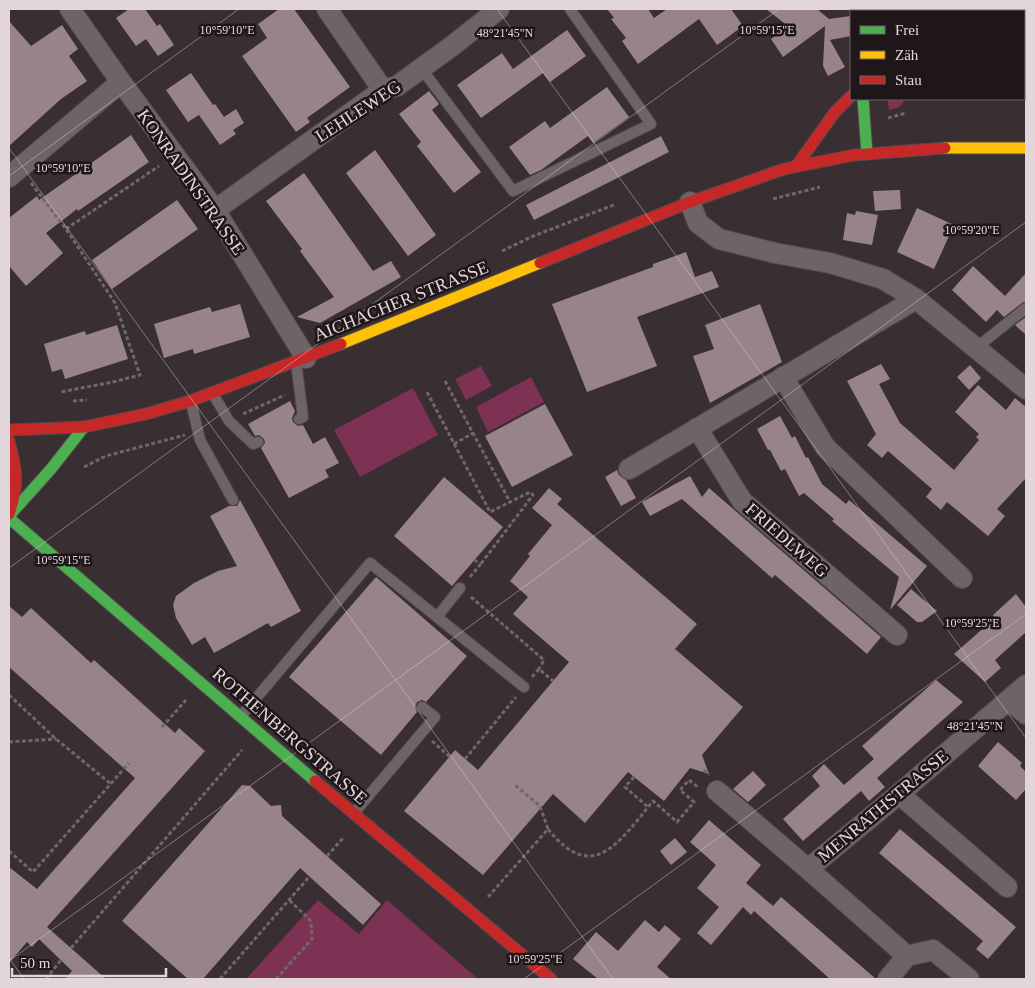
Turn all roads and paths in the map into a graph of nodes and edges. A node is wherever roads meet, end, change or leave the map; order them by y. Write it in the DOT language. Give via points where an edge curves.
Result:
graph roads {
  1 [pos="70,9"];
  2 [pos="327,9"];
  3 [pos="499,9"];
  4 [pos="570,9"];
  5 [pos="421,68"];
  6 [pos="121,82"];
  7 [pos="383,90"];
  8 [pos="850,97"];
  9 [pos="864,100"];
  10 [pos="1026,148"];
  11 [pos="867,154"];
  12 [pos="175,155"];
  13 [pos="797,165"];
  14 [pos="14,172"];
  15 [pos="690,202"];
  16 [pos="215,210"];
  17 [pos="66,229"];
  18 [pos="916,299"];
  19 [pos="1026,308"];
  20 [pos="976,348"];
  21 [pos="301,360"];
  22 [pos="783,378"];
  23 [pos="445,381"];
  24 [pos="1026,389"];
  25 [pos="60,392"];
  26 [pos="427,392"];
  27 [pos="212,393"];
  28 [pos="190,401"];
  29 [pos="299,419"];
  30 [pos="84,427"];
  31 [pos="697,428"];
  32 [pos="9,430"];
  33 [pos="473,434"];
  34 [pos="9,441"];
  35 [pos="258,442"];
  36 [pos="454,444"];
  37 [pos="629,469"];
  38 [pos="233,500"];
  39 [pos="510,502"];
  40 [pos="9,516"];
  41 [pos="475,560"];
  42 [pos="480,565"];
  43 [pos="962,578"];
  44 [pos="460,588"];
  45 [pos="437,617"];
  46 [pos="896,635"];
  47 [pos="538,669"];
  48 [pos="201,682"];
  49 [pos="1026,685"];
  50 [pos="524,687"];
  51 [pos="9,695"];
  52 [pos="1009,700"];
  53 [pos="422,707"];
  54 [pos="1026,714"];
  55 [pos="241,716"];
  56 [pos="496,722"];
  57 [pos="162,726"];
  58 [pos="258,731"];
  59 [pos="56,739"];
  60 [pos="9,742"];
  61 [pos="440,749"];
  62 [pos="450,757"];
  63 [pos="465,759"];
  64 [pos="129,763"];
  65 [pos="634,776"];
  66 [pos="692,783"];
  67 [pos="111,784"];
  68 [pos="516,785"];
  69 [pos="717,791"];
  70 [pos="899,794"];
  71 [pos="648,807"];
  72 [pos="353,814"];
  73 [pos="548,829"];
  74 [pos="9,851"];
  75 [pos="808,869"];
  76 [pos="309,876"];
  77 [pos="1007,887"];
  78 [pos="288,899"];
  79 [pos="473,915"];
  80 [pos="71,948"];
  81 [pos="907,956"];
  82 [pos="62,960"];
  83 [pos="46,979"];
  84 [pos="220,979"];
  85 [pos="276,979"];
  86 [pos="551,979"];
  87 [pos="888,979"];
  88 [pos="969,979"];
  1 -- 6 [label="street, KONRADINSTRASSE"];
  2 -- 7 [label="street"];
  3 -- 5 [label="street, LEHLEWEG"];
  4 -- 5 [label="lane" via="652,124 513,191"];
  5 -- 7 [label="street, LEHLEWEG" via="397,86"];
  6 -- 12 [label="street, KONRADINSTRASSE"];
  6 -- 14 [label="street"];
  7 -- 16 [label="street, LEHLEWEG"];
  8 -- 13 [label="main road" via="835,112"];
  9 -- 11 [label="main road"];
  10 -- 11 [label="main road, AICHACHER STRASSE" via="953,148"];
  11 -- 13 [label="main road, AICHACHER STRASSE"];
  12 -- 16 [label="street, KONRADINSTRASSE"];
  12 -- 17 [label="path"];
  13 -- 15 [label="main road, AICHACHER STRASSE"];
  14 -- 17 [label="path"];
  15 -- 18 [label="street" via="698,223 719,239 884,279"];
  15 -- 21 [label="main road, AICHACHER STRASSE"];
  16 -- 21 [label="street, KONRADINSTRASSE"];
  17 -- 25 [label="path" via="115,304 140,375"];
  18 -- 20 [label="street"];
  18 -- 22 [label="street"];
  19 -- 20 [label="lane"];
  20 -- 24 [label="street"];
  21 -- 27 [label="main road, AICHACHER STRASSE"];
  21 -- 29 [label="lane" via="303,417"];
  22 -- 31 [label="street"];
  22 -- 43 [label="street" via="825,447"];
  23 -- 33 [label="path"];
  26 -- 36 [label="path"];
  27 -- 28 [label="main road, AICHACHER STRASSE"];
  27 -- 35 [label="lane" via="229,420 253,444"];
  28 -- 30 [label="main road, AICHACHER STRASSE"];
  28 -- 38 [label="lane" via="200,440"];
  30 -- 32 [label="main road, AICHACHER STRASSE"];
  30 -- 40 [label="main road"];
  31 -- 37 [label="street"];
  31 -- 46 [label="street, FRIEDLWEG" via="742,501"];
  33 -- 36 [label="path"];
  33 -- 39 [label="path"];
  34 -- 40 [label="main road" via="18,475"];
  36 -- 39 [label="path" via="490,512"];
  39 -- 42 [label="path" via="530,492 533,495"];
  40 -- 48 [label="main road, ROTHENBERGSTRASSE"];
  41 -- 42 [label="path"];
  42 -- 44 [label="path"];
  44 -- 45 [label="lane"];
  44 -- 47 [label="path" via="544,660"];
  45 -- 50 [label="lane"];
  45 -- 55 [label="lane" via="370,563"];
  48 -- 55 [label="main road, ROTHENBERGSTRASSE"];
  48 -- 57 [label="path"];
  49 -- 52 [label="street, MENRATHSTRASSE"];
  51 -- 59 [label="path"];
  52 -- 54 [label="street"];
  52 -- 70 [label="street, MENRATHSTRASSE"];
  53 -- 72 [label="lane" via="435,717"];
  55 -- 58 [label="main road, ROTHENBERGSTRASSE"];
  56 -- 63 [label="path"];
  58 -- 72 [label="main road, ROTHENBERGSTRASSE"];
  58 -- 80 [label="path"];
  59 -- 60 [label="path"];
  59 -- 67 [label="path"];
  61 -- 62 [label="path"];
  64 -- 67 [label="path"];
  65 -- 71 [label="path" via="625,787"];
  66 -- 71 [label="path" via="689,780 680,790 694,802 677,822 653,802"];
  67 -- 74 [label="path" via="33,872"];
  68 -- 73 [label="path" via="540,806"];
  69 -- 75 [label="street"];
  70 -- 75 [label="street, MENRATHSTRASSE"];
  70 -- 77 [label="street"];
  71 -- 73 [label="path" via="606,852 588,857 571,852 557,842"];
  72 -- 79 [label="main road, ROTHENBERGSTRASSE"];
  73 -- 79 [label="path"];
  75 -- 81 [label="street"];
  76 -- 78 [label="path"];
  78 -- 84 [label="path"];
  78 -- 85 [label="path" via="311,921 312,939"];
  79 -- 86 [label="main road, ROTHENBERGSTRASSE"];
  81 -- 87 [label="street"];
  81 -- 88 [label="street" via="933,950"];
  82 -- 83 [label="path"];
}
